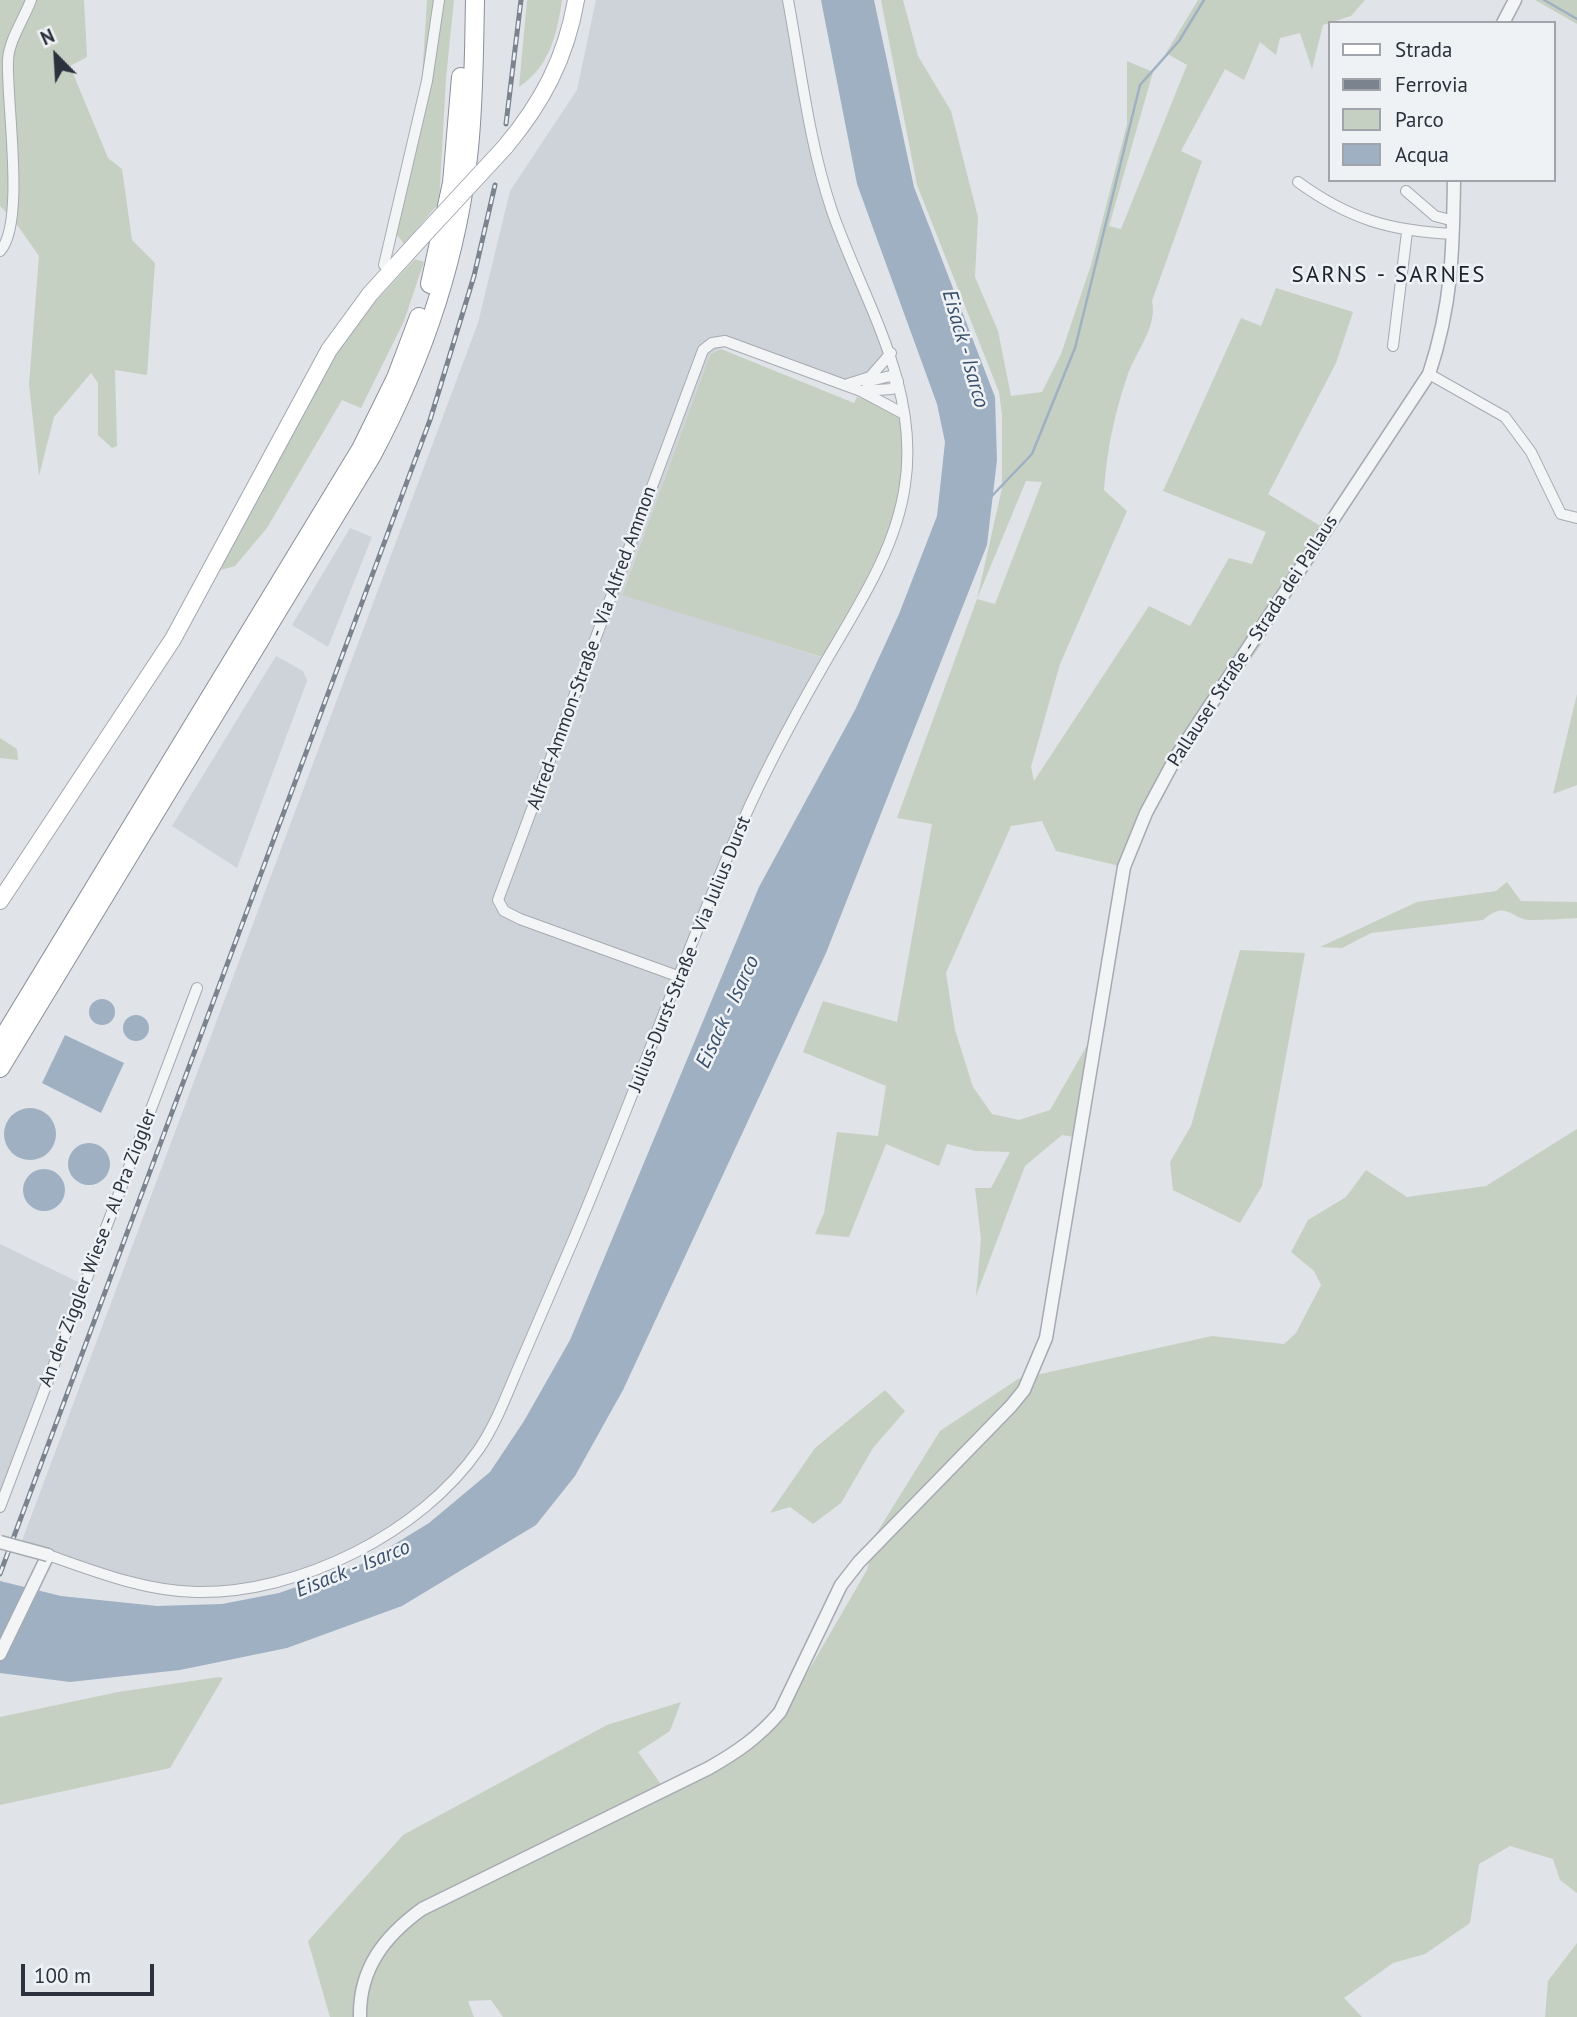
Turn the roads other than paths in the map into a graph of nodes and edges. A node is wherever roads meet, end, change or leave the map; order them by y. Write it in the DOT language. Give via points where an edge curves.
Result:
graph roads {
  1 [pos="31,0"];
  2 [pos="439,0"];
  3 [pos="463,0"];
  4 [pos="475,0"];
  5 [pos="576,0"];
  6 [pos="788,0"];
  7 [pos="1515,0"];
  8 [pos="1504,21"];
  9 [pos="1297,182"];
  10 [pos="1454,182"];
  11 [pos="1406,191"];
  12 [pos="1453,228"];
  13 [pos="1407,232"];
  14 [pos="0,251"];
  15 [pos="391,270"];
  16 [pos="1393,346"];
  17 [pos="891,354"];
  18 [pos="1429,374"];
  19 [pos="898,381"];
  20 [pos="861,386"];
  21 [pos="904,414"];
  22 [pos="1577,517"];
  23 [pos="0,901"];
  24 [pos="680,977"];
  25 [pos="197,988"];
  26 [pos="0,1043"];
  27 [pos="0,1068"];
  28 [pos="0,1507"];
  29 [pos="0,1542"];
  30 [pos="48,1555"];
  31 [pos="0,1654"];
  32 [pos="360,2017"];
  1 -- 14 [label="street" via="8,57 13,190 9,239"];
  2 -- 15 [label="street" via="427,81 384,265"];
  3 -- 26 [label="highway" via="459,118 445,224 423,308 396,378 361,449"];
  4 -- 27 [label="highway" via="471,116 457,224 434,312 408,382 372,455"];
  5 -- 15 [label="main road, bridge" via="553,78 529,118"];
  6 -- 17 [label="street, Julius-Durst-Straße - Via Julius Durst" via="822,178"];
  7 -- 8 [label="street"];
  9 -- 13 [label="street" via="1360,219"];
  10 -- 12 [label="street, Pallauser Straße - Strada dei Pallaus"];
  11 -- 12 [label="street"];
  12 -- 13 [label="street"];
  12 -- 18 [label="street, Pallauser Straße - Strada dei Pallaus" via="1449,303"];
  13 -- 16 [label="street"];
  15 -- 23 [label="main road" via="329,350 173,639"];
  17 -- 19 [label="street, Julius-Durst-Straße - Via Julius Durst"];
  17 -- 20 [label="street"];
  18 -- 22 [label="street" via="1505,416 1531,453 1561,514"];
  18 -- 32 [label="street, Pallauser Straße - Strada dei Pallaus" via="1176,757 1124,867 1046,1338 1029,1381 1011,1406 947,1468 841,1585 780,1712 747,1746 412,1916 384,1940 374,1956 361,1993"];
  19 -- 20 [label="street, Alfred-Ammon-Straße - Via Alfred Ammon" via="890,376"];
  19 -- 21 [label="street, Julius-Durst-Straße - Via Julius Durst"];
  20 -- 21 [label="street"];
  20 -- 24 [label="street, Alfred-Ammon-Straße - Via Alfred Ammon" via="845,385 725,341 703,350 498,900 504,911 520,919"];
  21 -- 24 [label="street, Julius-Durst-Straße - Via Julius Durst" via="905,486 877,571 806,695 738,831"];
  24 -- 30 [label="street, Julius-Durst-Straße - Via Julius Durst" via="504,1401 482,1445 424,1511 396,1530 306,1571 243,1588 194,1592 147,1587"];
  25 -- 28 [label="street, An der Ziggler Wiese - Al Pra Ziggler"];
  29 -- 30 [label="street, bridge"];
  30 -- 31 [label="street"];
}
